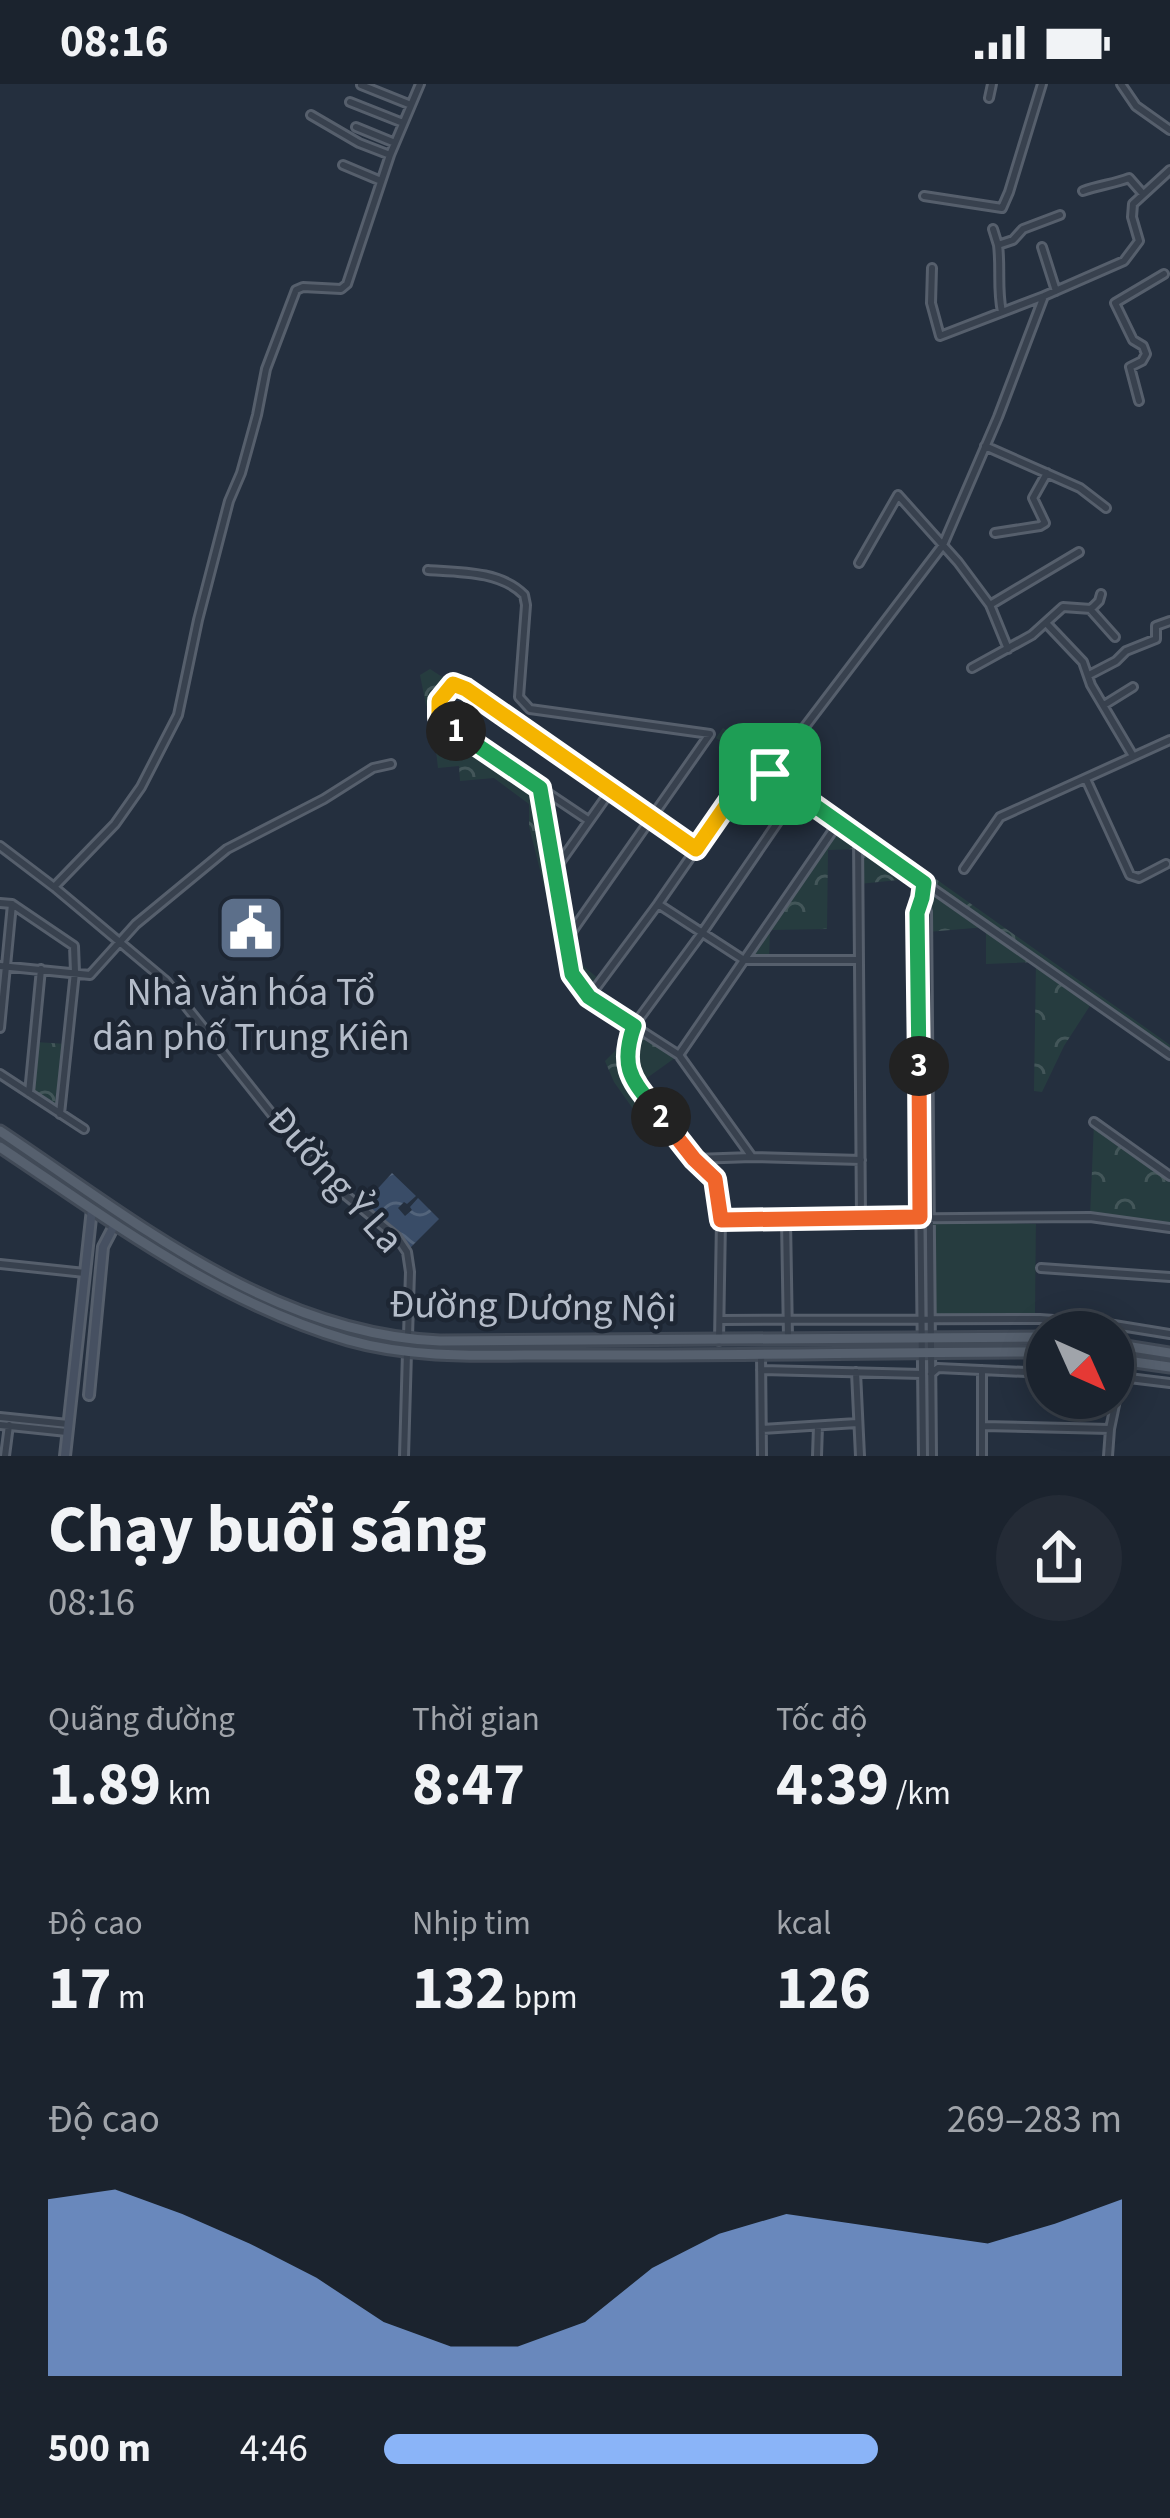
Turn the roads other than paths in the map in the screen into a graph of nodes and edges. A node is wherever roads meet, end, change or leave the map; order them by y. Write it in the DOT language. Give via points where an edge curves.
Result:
graph roads {
  1 [pos="992,84"];
  2 [pos="1042,84"];
  3 [pos="1120,84"];
  4 [pos="361,85"];
  5 [pos="417,86"];
  6 [pos="989,98"];
  7 [pos="350,102"];
  8 [pos="411,105"];
  9 [pos="311,116"];
  10 [pos="403,123"];
  11 [pos="356,127"];
  12 [pos="1170,130"];
  13 [pos="394,143"];
  14 [pos="389,155"];
  15 [pos="343,165"];
  16 [pos="1169,173"];
  17 [pos="381,181"];
  18 [pos="1083,191"];
  19 [pos="1143,194"];
  20 [pos="924,196"];
  21 [pos="1060,215"];
  22 [pos="993,229"];
  23 [pos="998,245"];
  24 [pos="1042,247"];
  25 [pos="932,268"];
  26 [pos="1164,274"];
  27 [pos="1056,291"];
  28 [pos="1044,296"];
  29 [pos="1002,312"];
  30 [pos="1139,400"];
  31 [pos="985,446"];
  32 [pos="1047,473"];
  33 [pos="1106,508"];
  34 [pos="994,533"];
  35 [pos="943,545"];
  36 [pos="1079,552"];
  37 [pos="859,563"];
  38 [pos="428,570"];
  39 [pos="1101,594"];
  40 [pos="991,605"];
  41 [pos="1090,609"];
  42 [pos="1170,621"];
  43 [pos="1046,623"];
  44 [pos="1115,637"];
  45 [pos="1008,649"];
  46 [pos="972,668"];
  47 [pos="1089,675"];
  48 [pos="1133,687"];
  49 [pos="1104,705"];
  50 [pos="1170,740"];
  51 [pos="1133,757"];
  52 [pos="391,764"];
  53 [pos="770,774"];
  54 [pos="1085,778"];
  55 [pos="540,788"];
  56 [pos="611,790"];
  57 [pos="797,794"];
  58 [pos="652,818"];
  59 [pos="588,820"];
  60 [pos="838,823"];
  61 [pos="858,837"];
  62 [pos="0,847"];
  63 [pos="696,849"];
  64 [pos="1166,864"];
  65 [pos="556,868"];
  66 [pos="964,869"];
  67 [pos="924,883"];
  68 [pos="54,887"];
  69 [pos="0,904"];
  70 [pos="12,904"];
  71 [pos="658,904"];
  72 [pos="702,933"];
  73 [pos="566,940"];
  74 [pos="118,943"];
  75 [pos="744,960"];
  76 [pos="859,960"];
  77 [pos="3,966"];
  78 [pos="40,969"];
  79 [pos="75,972"];
  80 [pos="589,997"];
  81 [pos="641,1016"];
  82 [pos="634,1026"];
  83 [pos="0,1028"];
  84 [pos="644,1032"];
  85 [pos="679,1055"];
  86 [pos="1170,1055"];
  87 [pos="0,1075"];
  88 [pos="29,1093"];
  89 [pos="60,1114"];
  90 [pos="1094,1122"];
  91 [pos="84,1129"];
  92 [pos="0,1131"];
  93 [pos="0,1148"];
  94 [pos="752,1157"];
  95 [pos="716,1158"];
  96 [pos="694,1159"];
  97 [pos="860,1160"];
  98 [pos="1170,1175"];
  99 [pos="715,1179"];
  100 [pos="92,1208"];
  101 [pos="862,1218"];
  102 [pos="925,1218"];
  103 [pos="721,1220"];
  104 [pos="786,1220"];
  105 [pos="115,1224"];
  106 [pos="1170,1228"];
  107 [pos="0,1264"];
  108 [pos="1041,1268"];
  109 [pos="85,1273"];
  110 [pos="100,1274"];
  111 [pos="1169,1274"];
  112 [pos="920,1319"];
  113 [pos="931,1319"];
  114 [pos="721,1320"];
  115 [pos="787,1322"];
  116 [pos="1170,1334"];
  117 [pos="1026,1339"];
  118 [pos="719,1340"];
  119 [pos="788,1340"];
  120 [pos="407,1346"];
  121 [pos="926,1346"];
  122 [pos="1134,1347"];
  123 [pos="1026,1351"];
  124 [pos="1170,1352"];
  125 [pos="761,1354"];
  126 [pos="1134,1362"];
  127 [pos="1170,1367"];
  128 [pos="760,1370"];
  129 [pos="982,1370"];
  130 [pos="856,1372"];
  131 [pos="1026,1372"];
  132 [pos="927,1374"];
  133 [pos="1134,1378"];
  134 [pos="1170,1383"];
  135 [pos="89,1395"];
  136 [pos="1111,1419"];
  137 [pos="3,1422"];
  138 [pos="857,1424"];
  139 [pos="818,1426"];
  140 [pos="982,1426"];
  141 [pos="67,1428"];
  142 [pos="762,1429"];
  143 [pos="1110,1429"];
  144 [pos="5,1456"];
  145 [pos="65,1456"];
  146 [pos="404,1456"];
  147 [pos="762,1456"];
  148 [pos="817,1456"];
  149 [pos="860,1456"];
  150 [pos="927,1456"];
  151 [pos="982,1456"];
  152 [pos="1108,1456"];
  1 -- 6 [label="street"];
  2 -- 20 [label="street" via="1002,208"];
  3 -- 12 [label="street"];
  4 -- 8 [label="street"];
  5 -- 8 [label="street"];
  7 -- 10 [label="street"];
  8 -- 10 [label="street"];
  9 -- 14 [label="street"];
  10 -- 13 [label="street"];
  11 -- 13 [label="street"];
  13 -- 14 [label="street"];
  14 -- 17 [label="street"];
  15 -- 17 [label="street"];
  16 -- 19 [label="street"];
  17 -- 68 [label="street" via="346,284 296,290 266,369 178,716 115,824"];
  18 -- 19 [label="street" via="1129,178"];
  19 -- 27 [label="street" via="1132,208 1139,241 1130,256"];
  21 -- 23 [label="street"];
  22 -- 23 [label="street"];
  23 -- 29 [label="street"];
  24 -- 27 [label="street"];
  25 -- 29 [label="street" via="940,336"];
  26 -- 30 [label="street" via="1115,303 1146,354 1130,367"];
  27 -- 28 [label="street"];
  28 -- 29 [label="street"];
  28 -- 31 [label="street"];
  31 -- 32 [label="street"];
  31 -- 35 [label="street"];
  32 -- 33 [label="street"];
  32 -- 34 [label="street" via="1033,498 1043,525"];
  35 -- 37 [label="street" via="898,495"];
  35 -- 40 [label="street"];
  35 -- 53 [label="street"];
  36 -- 40 [label="street"];
  38 -- 58 [label="street" via="484,576 524,595 519,697 530,709 710,734"];
  39 -- 41 [label="street"];
  40 -- 45 [label="street"];
  41 -- 43 [label="street" via="1064,607"];
  41 -- 44 [label="street"];
  42 -- 47 [label="street" via="1156,627 1157,638"];
  43 -- 45 [label="street"];
  43 -- 47 [label="street"];
  45 -- 46 [label="street"];
  47 -- 49 [label="street"];
  48 -- 49 [label="street"];
  49 -- 51 [label="street"];
  50 -- 51 [label="street"];
  51 -- 54 [label="street"];
  52 -- 74 [label="street" via="227,849"];
  53 -- 57 [label="street"];
  53 -- 63 [label="street" via="755,764"];
  54 -- 64 [label="street" via="1130,875"];
  54 -- 66 [label="street" via="1000,817"];
  55 -- 56 [label="street" via="439,717 439,701 453,684"];
  55 -- 59 [label="street"];
  55 -- 65 [label="street"];
  56 -- 58 [label="street"];
  56 -- 59 [label="street"];
  57 -- 60 [label="street"];
  57 -- 72 [label="street"];
  58 -- 63 [label="street"];
  58 -- 73 [label="street"];
  59 -- 65 [label="street"];
  60 -- 61 [label="street"];
  60 -- 75 [label="street"];
  61 -- 67 [label="street"];
  61 -- 76 [label="street"];
  62 -- 68 [label="street, Đường Ỷ La"];
  63 -- 71 [label="street"];
  65 -- 73 [label="street"];
  67 -- 86 [label="street"];
  67 -- 102 [label="street" via="917,913"];
  68 -- 74 [label="street, Đường Ỷ La"];
  69 -- 70 [label="street"];
  70 -- 77 [label="street"];
  70 -- 79 [label="street" via="74,946"];
  71 -- 72 [label="street"];
  71 -- 80 [label="street"];
  72 -- 75 [label="street"];
  72 -- 81 [label="street"];
  73 -- 80 [label="street" via="572,974"];
  74 -- 79 [label="street" via="90,975"];
  74 -- 120 [label="street, Đường Ỷ La" via="176,992 298,1147 397,1237 410,1272"];
  75 -- 76 [label="street"];
  75 -- 85 [label="street"];
  76 -- 97 [label="street"];
  77 -- 78 [label="street"];
  77 -- 83 [label="street"];
  78 -- 79 [label="street"];
  78 -- 88 [label="street"];
  79 -- 89 [label="street"];
  80 -- 82 [label="street"];
  81 -- 82 [label="street"];
  81 -- 84 [label="street"];
  82 -- 84 [label="street"];
  82 -- 96 [label="street" via="628,1073"];
  84 -- 85 [label="street"];
  85 -- 94 [label="street"];
  87 -- 88 [label="street"];
  88 -- 89 [label="street"];
  89 -- 91 [label="street"];
  90 -- 98 [label="street"];
  92 -- 120 [label="main road, Đường Dương Nội" via="235,1283"];
  93 -- 100 [label="main road, Đường Dương Nội"];
  94 -- 95 [label="street"];
  94 -- 97 [label="street"];
  95 -- 96 [label="street"];
  95 -- 99 [label="street"];
  96 -- 99 [label="street"];
  97 -- 101 [label="street"];
  99 -- 103 [label="street"];
  100 -- 105 [label="main road, Đường Dương Nội"];
  100 -- 109 [label="main road"];
  101 -- 102 [label="street"];
  101 -- 104 [label="street"];
  102 -- 106 [label="street" via="1090,1217"];
  102 -- 112 [label="street"];
  102 -- 113 [label="street"];
  103 -- 104 [label="street"];
  103 -- 114 [label="street"];
  104 -- 115 [label="street"];
  105 -- 110 [label="main road"];
  105 -- 120 [label="main road, Đường Dương Nội" via="185,1270 288,1319 345,1339"];
  107 -- 109 [label="street"];
  108 -- 111 [label="street"];
  109 -- 110 [label="main road"];
  109 -- 141 [label="main road"];
  110 -- 135 [label="main road"];
  112 -- 113 [label="street"];
  112 -- 115 [label="street"];
  112 -- 121 [label="street"];
  113 -- 116 [label="street" via="1040,1319"];
  113 -- 121 [label="street"];
  114 -- 115 [label="street"];
  114 -- 118 [label="street"];
  115 -- 119 [label="street"];
  117 -- 121 [label="main road, Đường Dương Nội"];
  118 -- 119 [label="main road, Đường Dương Nội"];
  118 -- 120 [label="main road, Đường Dương Nội"];
  119 -- 121 [label="main road, Đường Dương Nội"];
  120 -- 125 [label="main road, Đường Dương Nội"];
  120 -- 146 [label="street, Đường Ỷ La"];
  121 -- 123 [label="main road, Đường Dương Nội"];
  121 -- 125 [label="main road, Đường Dương Nội"];
  121 -- 132 [label="street"];
  122 -- 124 [label="main road"];
  125 -- 128 [label="street"];
  126 -- 127 [label="main road"];
  128 -- 130 [label="street"];
  128 -- 142 [label="street"];
  129 -- 131 [label="street"];
  129 -- 132 [label="street"];
  129 -- 140 [label="street"];
  130 -- 132 [label="street"];
  130 -- 138 [label="street"];
  132 -- 150 [label="street"];
  133 -- 134 [label="street"];
  136 -- 143 [label="street"];
  137 -- 141 [label="street"];
  137 -- 144 [label="street"];
  138 -- 139 [label="street"];
  138 -- 149 [label="street"];
  139 -- 142 [label="street"];
  139 -- 148 [label="street"];
  140 -- 143 [label="street"];
  140 -- 151 [label="street"];
  141 -- 145 [label="main road"];
  142 -- 147 [label="street"];
  143 -- 152 [label="street"];
}
